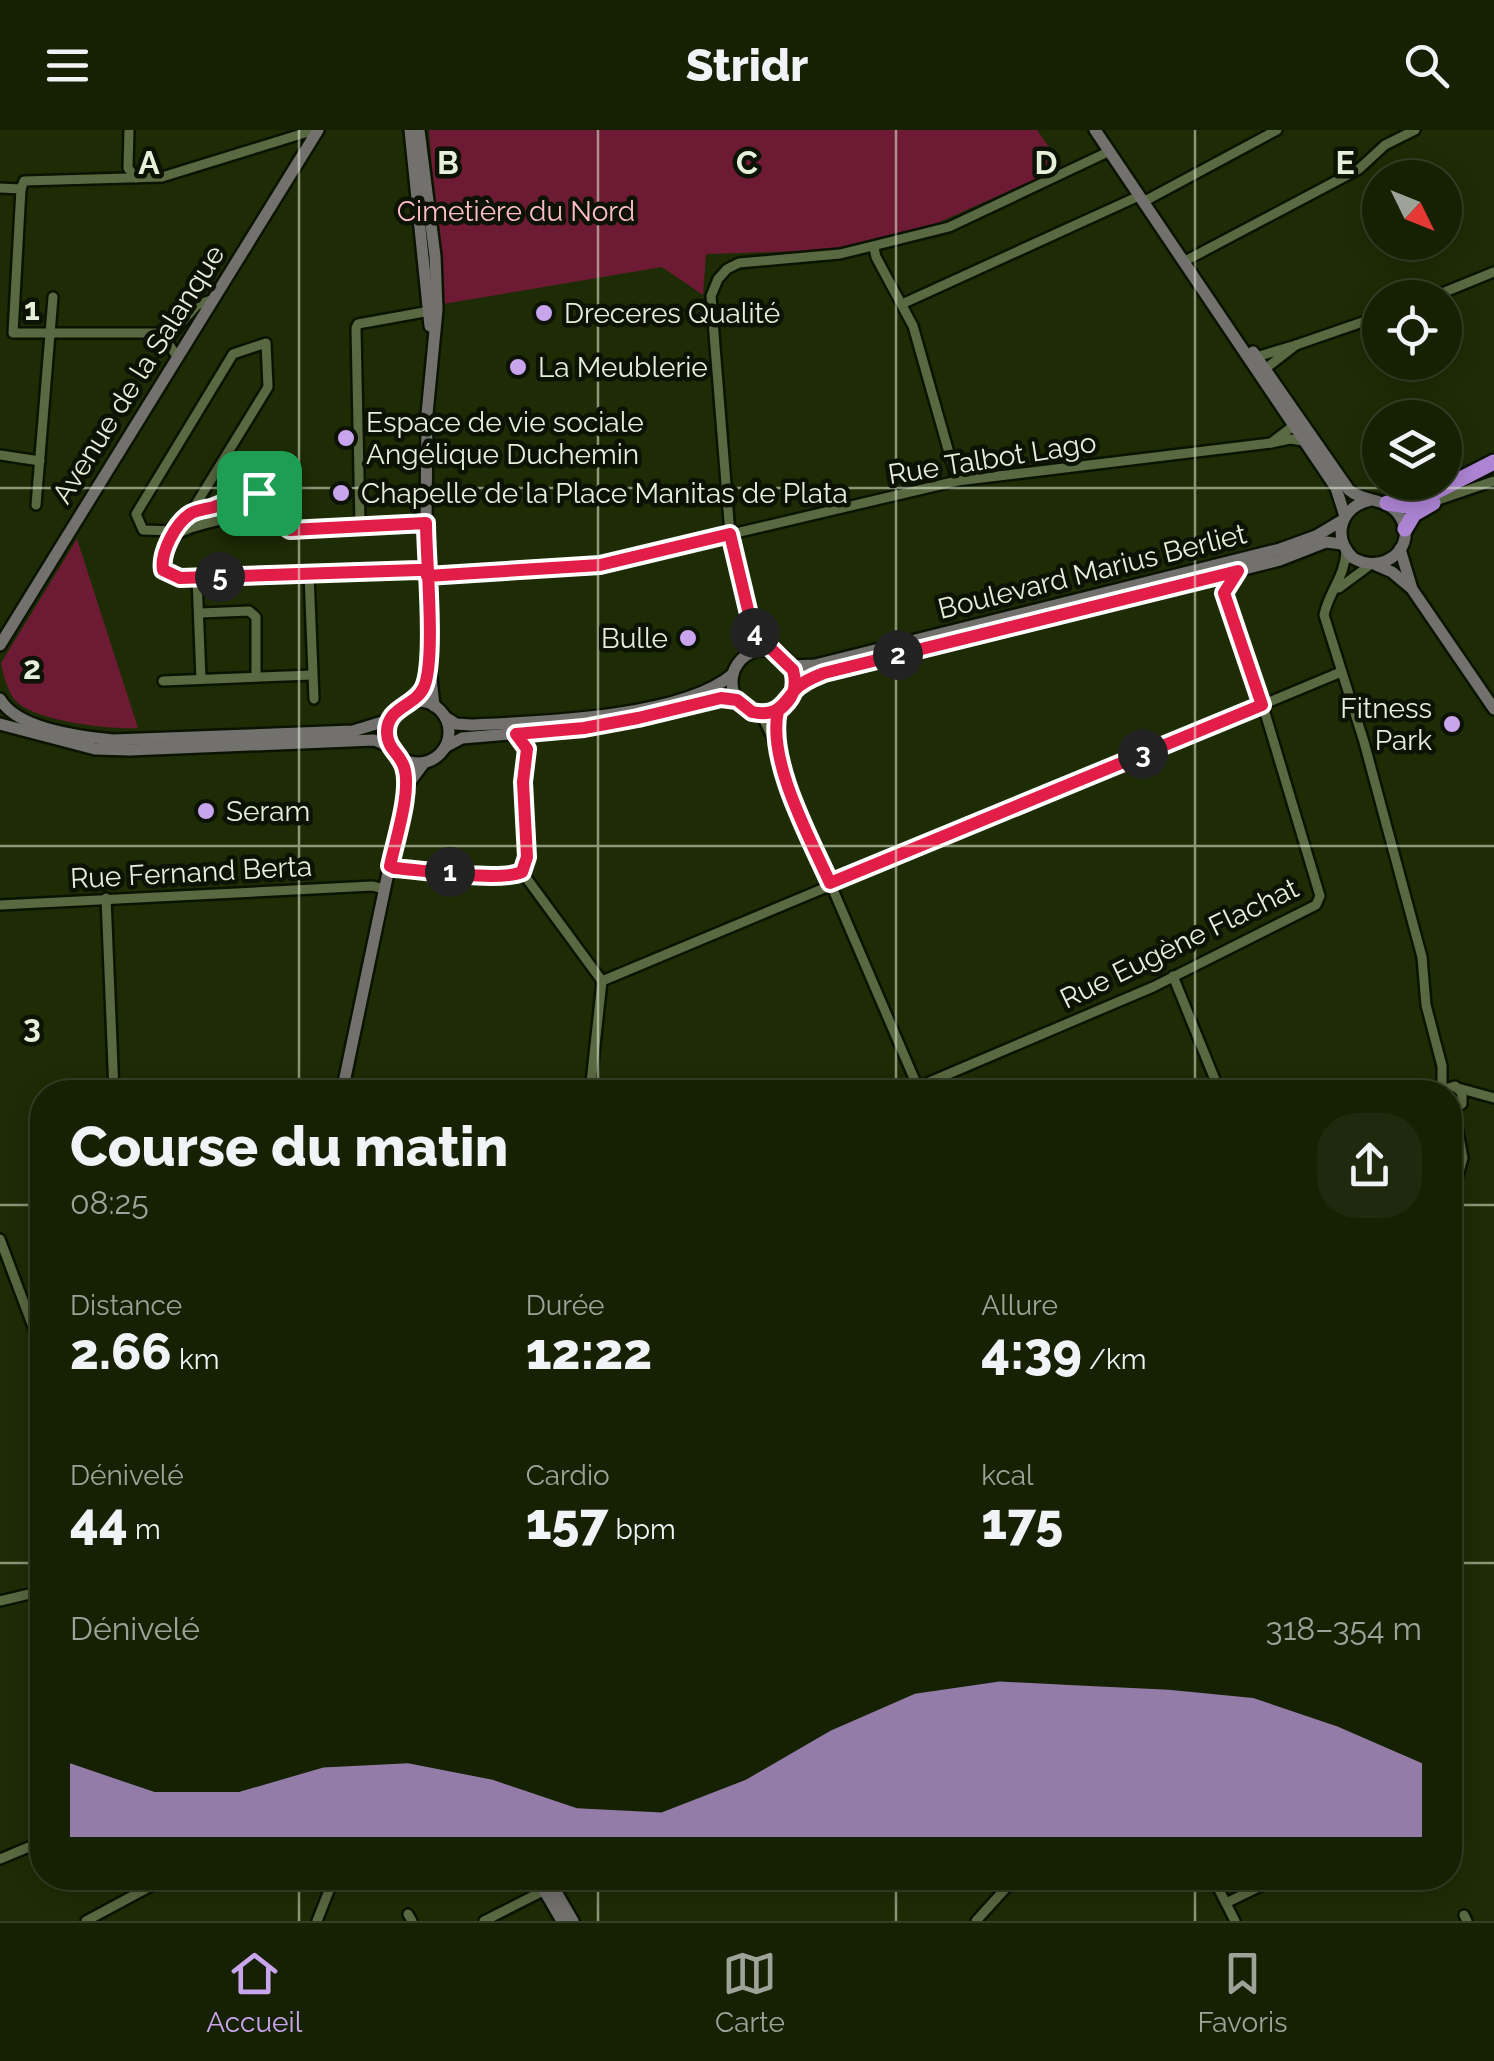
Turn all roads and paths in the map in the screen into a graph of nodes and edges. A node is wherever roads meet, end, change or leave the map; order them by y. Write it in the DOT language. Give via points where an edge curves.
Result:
graph roads {
  1 [pos="129,130"];
  2 [pos="410,130"];
  3 [pos="419,130"];
  4 [pos="1095,130"];
  5 [pos="1276,130"];
  6 [pos="1415,130"];
  7 [pos="316,133"];
  8 [pos="276,135"];
  9 [pos="1110,151"];
  10 [pos="136,178"];
  11 [pos="0,188"];
  12 [pos="21,189"];
  13 [pos="1141,199"];
  14 [pos="426,223"];
  15 [pos="874,248"];
  16 [pos="1185,261"];
  17 [pos="1494,272"];
  18 [pos="1462,285"];
  19 [pos="53,297"];
  20 [pos="214,300"];
  21 [pos="1212,303"];
  22 [pos="902,304"];
  23 [pos="433,310"];
  24 [pos="1362,322"];
  25 [pos="51,332"];
  26 [pos="171,332"];
  27 [pos="189,340"];
  28 [pos="178,358"];
  29 [pos="1258,364"];
  30 [pos="1292,426"];
  31 [pos="1303,441"];
  32 [pos="1272,443"];
  33 [pos="0,455"];
  34 [pos="1324,456"];
  35 [pos="40,461"];
  36 [pos="1494,462"];
  37 [pos="1494,471"];
  38 [pos="957,481"];
  39 [pos="1494,481"];
  40 [pos="207,487"];
  41 [pos="1462,488"];
  42 [pos="1462,492"];
  43 [pos="1438,500"];
  44 [pos="224,502"];
  45 [pos="1379,502"];
  46 [pos="36,505"];
  47 [pos="190,514"];
  48 [pos="1344,518"];
  49 [pos="426,523"];
  50 [pos="360,526"];
  51 [pos="1405,530"];
  52 [pos="177,531"];
  53 [pos="730,534"];
  54 [pos="1344,547"];
  55 [pos="1400,549"];
  56 [pos="1373,565"];
  57 [pos="1238,571"];
  58 [pos="426,573"];
  59 [pos="309,574"];
  60 [pos="197,578"];
  61 [pos="1412,589"];
  62 [pos="1333,593"];
  63 [pos="200,613"];
  64 [pos="753,631"];
  65 [pos="0,645"];
  66 [pos="770,651"];
  67 [pos="749,654"];
  68 [pos="429,660"];
  69 [pos="791,666"];
  70 [pos="1340,672"];
  71 [pos="733,674"];
  72 [pos="312,675"];
  73 [pos="256,676"];
  74 [pos="201,679"];
  75 [pos="163,681"];
  76 [pos="794,690"];
  77 [pos="0,698"];
  78 [pos="314,699"];
  79 [pos="737,700"];
  80 [pos="412,702"];
  81 [pos="1262,705"];
  82 [pos="434,706"];
  83 [pos="1494,710"];
  84 [pos="778,711"];
  85 [pos="761,714"];
  86 [pos="445,717"];
  87 [pos="389,720"];
  88 [pos="0,724"];
  89 [pos="516,734"];
  90 [pos="775,743"];
  91 [pos="389,746"];
  92 [pos="446,748"];
  93 [pos="400,758"];
  94 [pos="424,763"];
  95 [pos="406,787"];
  96 [pos="390,866"];
  97 [pos="522,872"];
  98 [pos="830,883"];
  99 [pos="385,888"];
  100 [pos="106,898"];
  101 [pos="0,904"];
  102 [pos="1174,976"];
  103 [pos="602,981"];
  104 [pos="1442,1066"];
  105 [pos="114,1080"];
  106 [pos="345,1080"];
  107 [pos="591,1080"];
  108 [pos="915,1080"];
  109 [pos="941,1080"];
  110 [pos="1215,1080"];
  111 [pos="1441,1080"];
  112 [pos="1451,1080"];
  113 [pos="1462,1089"];
  114 [pos="1492,1098"];
  115 [pos="1462,1106"];
  116 [pos="0,1239"];
  117 [pos="30,1319"];
  118 [pos="30,1594"];
  119 [pos="0,1601"];
  120 [pos="30,1846"];
  121 [pos="0,1858"];
  122 [pos="144,1890"];
  123 [pos="329,1890"];
  124 [pos="537,1890"];
  125 [pos="549,1890"];
  126 [pos="551,1890"];
  127 [pos="1003,1890"];
  128 [pos="1220,1890"];
  129 [pos="1251,1890"];
  130 [pos="1226,1902"];
  131 [pos="86,1921"];
  132 [pos="317,1921"];
  133 [pos="484,1921"];
  134 [pos="562,1921"];
  135 [pos="573,1921"];
  136 [pos="976,1921"];
  137 [pos="1235,1921"];
  1 -- 10 [label="street" via="128,168"];
  2 -- 14 [label="main road"];
  3 -- 14 [label="main road"];
  4 -- 9 [label="main road"];
  5 -- 13 [label="street"];
  6 -- 16 [label="street" via="1359,168"];
  7 -- 8 [label="street"];
  7 -- 20 [label="main road, Avenue de la Salanque"];
  8 -- 10 [label="street" via="175,174"];
  9 -- 13 [label="main road"];
  9 -- 15 [label="street" via="949,227"];
  10 -- 12 [label="street" via="24,181"];
  11 -- 12 [label="street"];
  12 -- 25 [label="street" via="13,333"];
  13 -- 16 [label="main road"];
  13 -- 22 [label="street"];
  14 -- 23 [label="main road"];
  15 -- 22 [label="street"];
  15 -- 53 [label="street" via="739,263 718,279 711,296"];
  16 -- 21 [label="main road"];
  17 -- 18 [label="street"];
  19 -- 25 [label="street"];
  20 -- 26 [label="street" via="198,305"];
  20 -- 27 [label="main road, Avenue de la Salanque"];
  21 -- 29 [label="main road"];
  21 -- 29 [label="main road"];
  22 -- 38 [label="street"];
  23 -- 49 [label="main road"];
  23 -- 50 [label="street" via="356,328"];
  24 -- 29 [label="street"];
  25 -- 26 [label="street"];
  25 -- 35 [label="street"];
  26 -- 27 [label="street"];
  26 -- 28 [label="street" via="168,343"];
  27 -- 28 [label="main road, Avenue de la Salanque"];
  28 -- 65 [label="main road, Avenue de la Salanque"];
  29 -- 30 [label="main road"];
  29 -- 34 [label="main road"];
  30 -- 31 [label="main road"];
  30 -- 32 [label="street"];
  30 -- 34 [label="street"];
  31 -- 32 [label="street, Rue Talbot Lago"];
  31 -- 48 [label="main road" via="1340,496"];
  32 -- 38 [label="street, Rue Talbot Lago"];
  33 -- 35 [label="street"];
  34 -- 45 [label="main road" via="1358,498"];
  35 -- 46 [label="street"];
  36 -- 45 [label="highway" via="1408,506"];
  37 -- 41 [label="highway"];
  38 -- 53 [label="street, Rue Talbot Lago"];
  39 -- 42 [label="street"];
  40 -- 44 [label="street"];
  40 -- 47 [label="street"];
  40 -- 52 [label="street" via="268,387 266,343 233,354 136,514 143,530"];
  43 -- 51 [label="highway" via="1414,514"];
  44 -- 47 [label="street"];
  44 -- 50 [label="street" via="238,493 275,493 285,528"];
  44 -- 52 [label="street" via="217,521"];
  45 -- 48 [label="main road" via="1356,505"];
  45 -- 51 [label="main road" via="1402,519"];
  47 -- 52 [label="street"];
  48 -- 54 [label="main road"];
  48 -- 69 [label="main road, Boulevard Marius Berliet" via="1316,536 1247,558"];
  49 -- 50 [label="street"];
  49 -- 58 [label="main road"];
  51 -- 55 [label="main road"];
  52 -- 60 [label="street" via="161,560 163,570"];
  53 -- 58 [label="street, Rue Talbot Lago" via="600,565"];
  53 -- 64 [label="street"];
  54 -- 56 [label="main road" via="1352,558"];
  54 -- 57 [label="main road, Boulevard Marius Berliet" via="1326,542"];
  54 -- 62 [label="street" via="1345,572"];
  55 -- 56 [label="main road"];
  55 -- 61 [label="main road"];
  56 -- 61 [label="main road"];
  56 -- 62 [label="street"];
  57 -- 76 [label="main road, Boulevard Marius Berliet" via="824,673"];
  57 -- 81 [label="street, Rue Eugène Flachat" via="1224,593"];
  58 -- 59 [label="street, Rue Talbot Lago"];
  58 -- 68 [label="main road"];
  59 -- 60 [label="street, Rue Talbot Lago"];
  59 -- 72 [label="street"];
  60 -- 63 [label="street"];
  61 -- 83 [label="main road"];
  62 -- 70 [label="street" via="1324,615"];
  63 -- 73 [label="street" via="256,616"];
  63 -- 74 [label="street"];
  64 -- 66 [label="street"];
  64 -- 67 [label="street"];
  66 -- 67 [label="main road"];
  66 -- 69 [label="main road"];
  67 -- 71 [label="main road"];
  68 -- 80 [label="main road" via="424,687"];
  68 -- 82 [label="main road"];
  69 -- 76 [label="main road"];
  70 -- 81 [label="street"];
  70 -- 104 [label="street" via="1422,958"];
  71 -- 79 [label="main road"];
  71 -- 86 [label="main road" via="696,695 595,716 471,726"];
  72 -- 73 [label="street"];
  72 -- 78 [label="street"];
  73 -- 74 [label="street"];
  74 -- 75 [label="street"];
  76 -- 84 [label="main road"];
  77 -- 87 [label="main road" via="10,713 30,722 113,740 353,731"];
  79 -- 85 [label="main road"];
  79 -- 89 [label="main road"];
  80 -- 82 [label="main road"];
  80 -- 87 [label="main road"];
  81 -- 98 [label="street"];
  81 -- 102 [label="street, Rue Eugène Flachat" via="1320,896 1316,905"];
  82 -- 86 [label="main road"];
  84 -- 85 [label="main road"];
  84 -- 90 [label="street"];
  85 -- 90 [label="street"];
  86 -- 92 [label="main road"];
  87 -- 91 [label="main road"];
  88 -- 91 [label="main road" via="130,750 374,740"];
  89 -- 92 [label="main road" via="462,738"];
  89 -- 97 [label="street" via="527,749"];
  90 -- 98 [label="street"];
  91 -- 93 [label="main road"];
  92 -- 94 [label="main road"];
  93 -- 94 [label="main road"];
  93 -- 95 [label="main road"];
  94 -- 95 [label="main road"];
  95 -- 96 [label="main road"];
  96 -- 97 [label="street" via="493,876"];
  96 -- 99 [label="main road"];
  97 -- 103 [label="street"];
  98 -- 103 [label="street"];
  98 -- 108 [label="street"];
  99 -- 100 [label="street, Rue Fernand Berta"];
  99 -- 106 [label="main road"];
  100 -- 101 [label="street, Rue Fernand Berta"];
  100 -- 105 [label="street"];
  102 -- 109 [label="street, Rue Eugène Flachat"];
  102 -- 110 [label="street"];
  103 -- 107 [label="street"];
  104 -- 111 [label="street"];
  104 -- 112 [label="street"];
  113 -- 114 [label="street"];
  114 -- 115 [label="street"];
  116 -- 117 [label="street"];
  118 -- 119 [label="street"];
  120 -- 121 [label="street"];
  122 -- 131 [label="street"];
  123 -- 132 [label="street"];
  124 -- 133 [label="street"];
  125 -- 134 [label="main road"];
  126 -- 135 [label="main road"];
  127 -- 136 [label="street"];
  128 -- 130 [label="street"];
  129 -- 130 [label="street"];
  130 -- 137 [label="street"];
}
